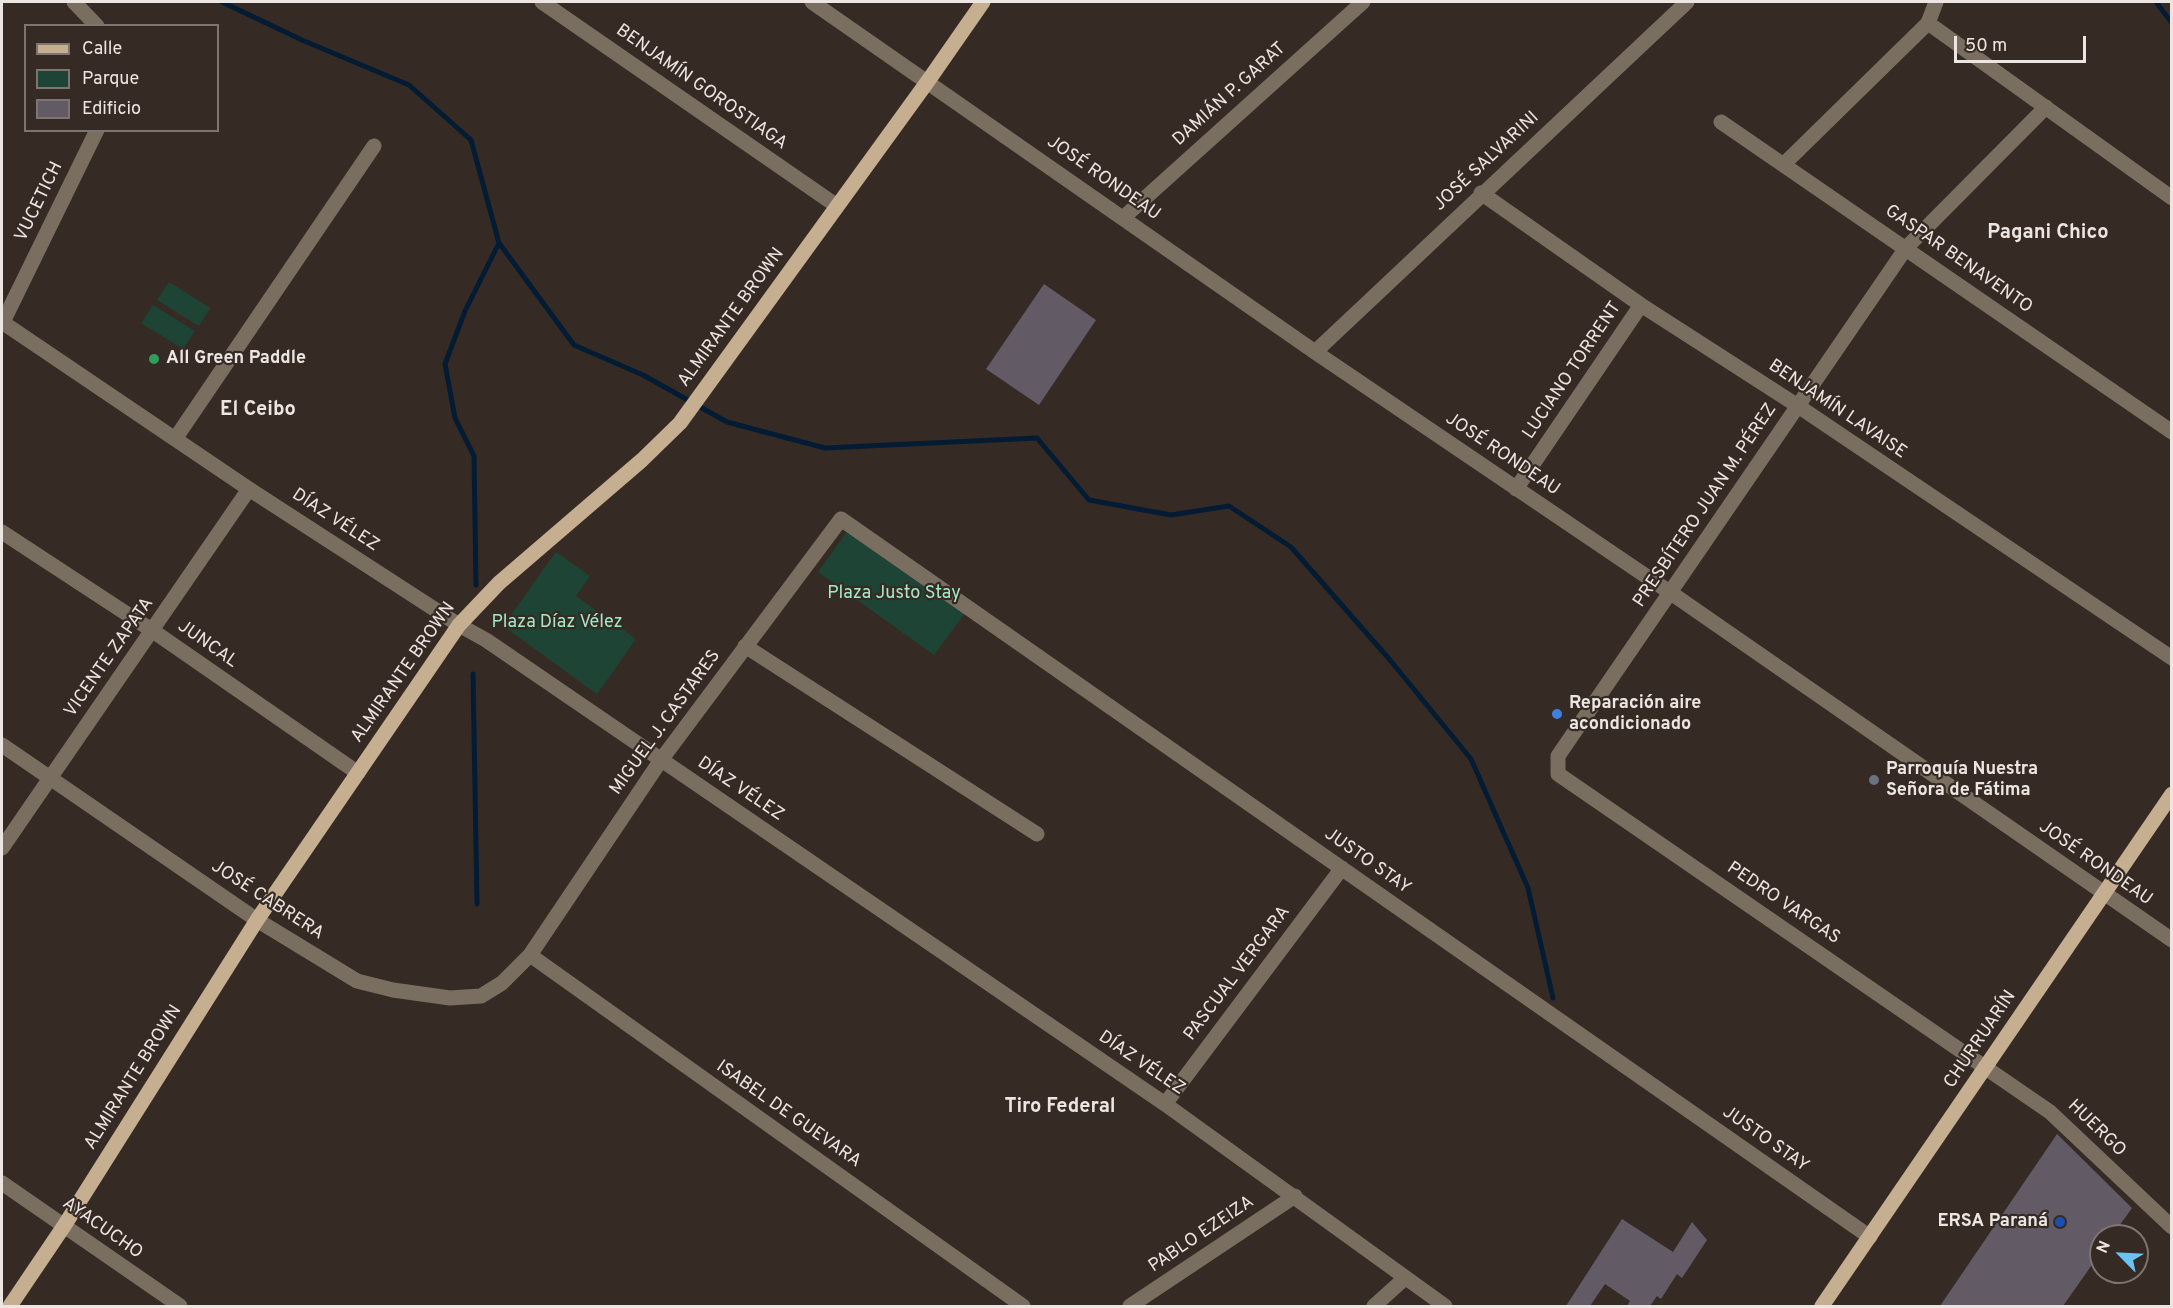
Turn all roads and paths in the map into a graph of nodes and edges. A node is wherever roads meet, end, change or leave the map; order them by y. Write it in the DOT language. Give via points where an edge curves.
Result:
graph roads {
  1 [pos="74,2"];
  2 [pos="542,2"];
  3 [pos="812,2"];
  4 [pos="983,2"];
  5 [pos="1363,2"];
  6 [pos="1687,2"];
  7 [pos="1936,2"];
  8 [pos="1928,23"];
  9 [pos="94,24"];
  10 [pos="928,81"];
  11 [pos="2046,107"];
  12 [pos="1721,122"];
  13 [pos="96,132"];
  14 [pos="374,146"];
  15 [pos="1784,164"];
  16 [pos="1481,193"];
  17 [pos="2172,198"];
  18 [pos="837,206"];
  19 [pos="1124,217"];
  20 [pos="1906,248"];
  21 [pos="1641,305"];
  22 [pos="2,322"];
  23 [pos="1316,351"];
  24 [pos="1798,406"];
  25 [pos="2172,432"];
  26 [pos="175,439"];
  27 [pos="249,489"];
  28 [pos="1516,489"];
  29 [pos="841,519"];
  30 [pos="2,532"];
  31 [pos="1671,593"];
  32 [pos="459,625"];
  33 [pos="153,631"];
  34 [pos="745,646"];
  35 [pos="2172,658"];
  36 [pos="2,745"];
  37 [pos="661,760"];
  38 [pos="358,773"];
  39 [pos="1558,774"];
  40 [pos="50,779"];
  41 [pos="2172,794"];
  42 [pos="1036,834"];
  43 [pos="2,848"];
  44 [pos="1342,868"];
  45 [pos="2103,894"];
  46 [pos="256,920"];
  47 [pos="2172,940"];
  48 [pos="530,955"];
  49 [pos="1986,1067"];
  50 [pos="1165,1104"];
  51 [pos="2,1183"];
  52 [pos="1295,1196"];
  53 [pos="64,1226"];
  54 [pos="2172,1227"];
  55 [pos="1870,1237"];
  56 [pos="1404,1279"];
  57 [pos="10,1306"];
  58 [pos="180,1306"];
  59 [pos="1023,1306"];
  60 [pos="1130,1306"];
  61 [pos="1374,1306"];
  62 [pos="1445,1306"];
  63 [pos="1822,1306"];
  1 -- 9 [label="street"];
  2 -- 18 [label="street, BENJAMÍN GOROSTIAGA"];
  3 -- 10 [label="street, JOSÉ RONDEAU"];
  4 -- 10 [label="main road, ALMIRANTE BROWN"];
  5 -- 19 [label="street, DAMIÁN P. GARAT"];
  6 -- 16 [label="street, JOSÉ SALVARINI"];
  7 -- 8 [label="street"];
  8 -- 11 [label="street"];
  8 -- 15 [label="street"];
  10 -- 18 [label="main road, ALMIRANTE BROWN"];
  10 -- 19 [label="street, JOSÉ RONDEAU"];
  11 -- 17 [label="street"];
  11 -- 20 [label="street, PRESBÍTERO JUAN M. PÉREZ"];
  12 -- 15 [label="street, GASPAR BENAVENTO"];
  13 -- 22 [label="street, VUCETICH"];
  14 -- 26 [label="street"];
  15 -- 20 [label="street, GASPAR BENAVENTO"];
  16 -- 21 [label="street, BENJAMÍN LAVAISE"];
  16 -- 23 [label="street, JOSÉ SALVARINI"];
  18 -- 32 [label="main road, ALMIRANTE BROWN" via="680,423 499,583"];
  19 -- 23 [label="street, JOSÉ RONDEAU"];
  20 -- 24 [label="street, PRESBÍTERO JUAN M. PÉREZ"];
  20 -- 25 [label="street, GASPAR BENAVENTO"];
  21 -- 24 [label="street, BENJAMÍN LAVAISE"];
  21 -- 28 [label="street, LUCIANO TORRENT"];
  22 -- 26 [label="street, DÍAZ VÉLEZ"];
  23 -- 28 [label="street, JOSÉ RONDEAU"];
  24 -- 31 [label="street, PRESBÍTERO JUAN M. PÉREZ"];
  24 -- 35 [label="street, BENJAMÍN LAVAISE"];
  26 -- 27 [label="street, DÍAZ VÉLEZ"];
  27 -- 32 [label="street, DÍAZ VÉLEZ"];
  27 -- 33 [label="street, VICENTE ZAPATA"];
  28 -- 31 [label="street, JOSÉ RONDEAU"];
  29 -- 34 [label="street, MIGUEL J. CASTARES"];
  29 -- 44 [label="street, JUSTO STAY"];
  30 -- 33 [label="street, JUNCAL"];
  31 -- 39 [label="street, PRESBÍTERO JUAN M. PÉREZ" via="1558,756"];
  31 -- 45 [label="street, JOSÉ RONDEAU"];
  32 -- 37 [label="street, DÍAZ VÉLEZ"];
  32 -- 38 [label="main road, ALMIRANTE BROWN"];
  33 -- 38 [label="street, JUNCAL"];
  33 -- 40 [label="street, VICENTE ZAPATA"];
  34 -- 37 [label="street, MIGUEL J. CASTARES"];
  34 -- 42 [label="street"];
  36 -- 40 [label="street, JOSÉ CABRERA"];
  37 -- 48 [label="street, MIGUEL J. CASTARES"];
  37 -- 50 [label="street, DÍAZ VÉLEZ"];
  38 -- 46 [label="main road, ALMIRANTE BROWN"];
  39 -- 49 [label="street, PEDRO VARGAS"];
  40 -- 43 [label="street, VICENTE ZAPATA"];
  40 -- 46 [label="street, JOSÉ CABRERA"];
  41 -- 45 [label="main road, CHURRUARÍN"];
  44 -- 50 [label="street, PASCUAL VERGARA"];
  44 -- 55 [label="street, JUSTO STAY"];
  45 -- 47 [label="street, JOSÉ RONDEAU"];
  45 -- 49 [label="main road, CHURRUARÍN"];
  46 -- 48 [label="street, JOSÉ CABRERA" via="357,981 450,998 481,996 502,983"];
  46 -- 53 [label="main road, ALMIRANTE BROWN"];
  48 -- 59 [label="street, ISABEL DE GUEVARA"];
  49 -- 54 [label="street, HUERGO" via="2050,1112"];
  49 -- 55 [label="main road, CHURRUARÍN"];
  50 -- 52 [label="street, DÍAZ VÉLEZ"];
  51 -- 53 [label="street, AYACUCHO"];
  52 -- 56 [label="street, DÍAZ VÉLEZ"];
  52 -- 60 [label="street, PABLO EZEIZA"];
  53 -- 57 [label="main road, ALMIRANTE BROWN"];
  53 -- 58 [label="street, AYACUCHO"];
  55 -- 63 [label="main road, CHURRUARÍN"];
  56 -- 61 [label="street"];
  56 -- 62 [label="street, DÍAZ VÉLEZ"];
}
